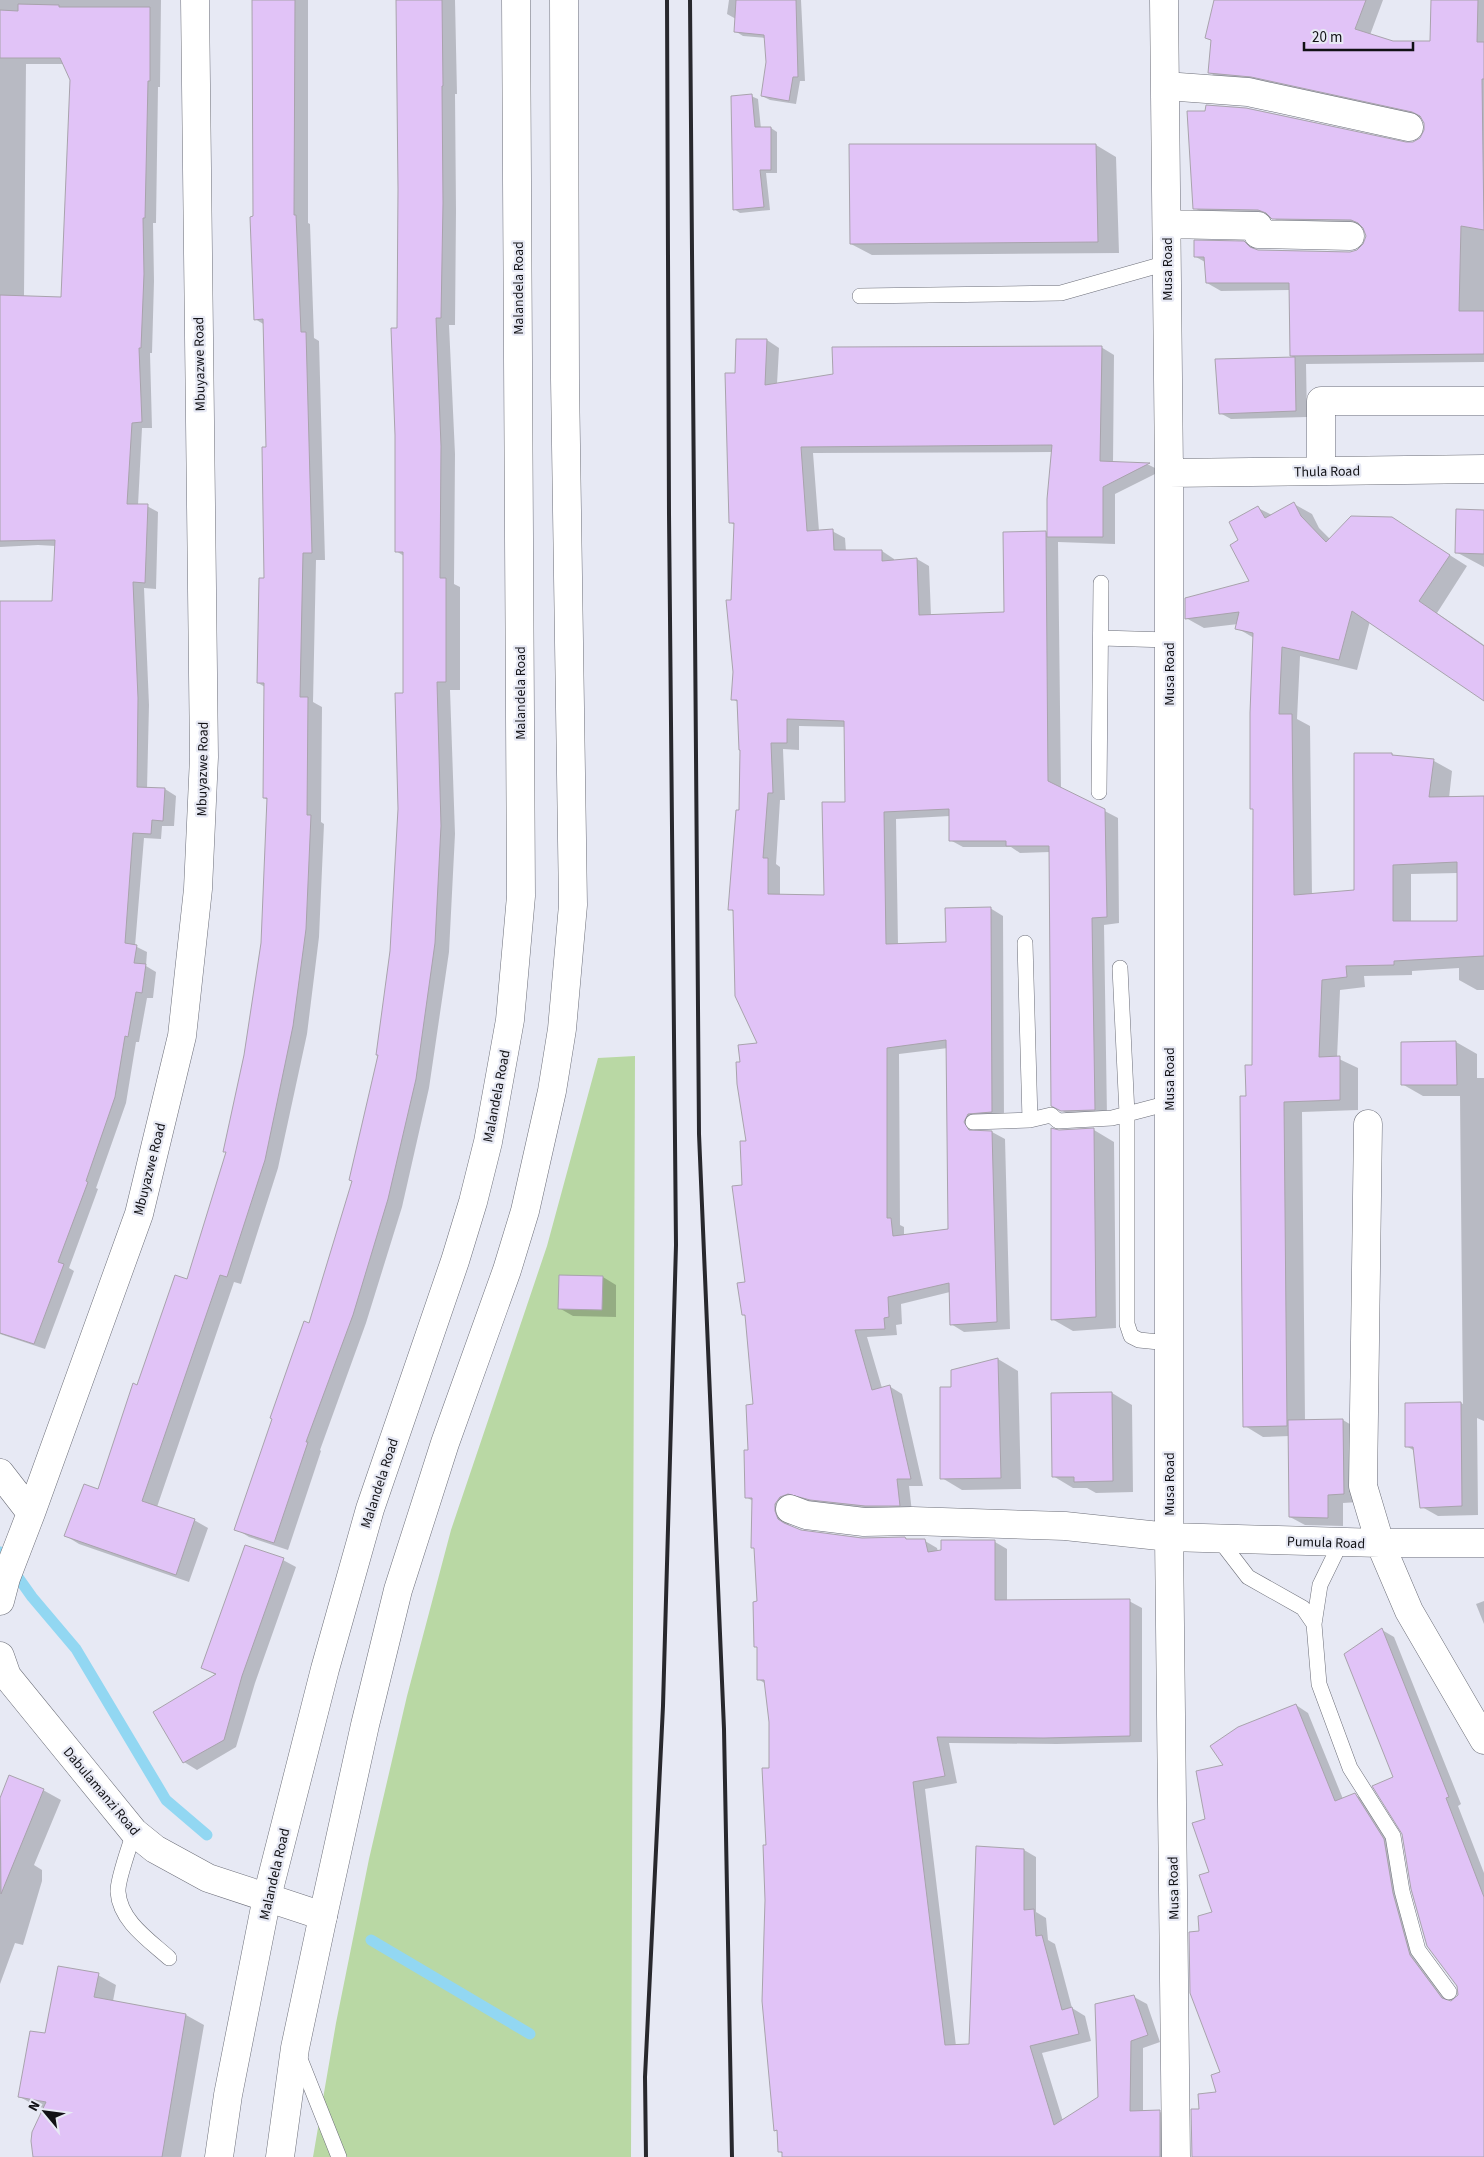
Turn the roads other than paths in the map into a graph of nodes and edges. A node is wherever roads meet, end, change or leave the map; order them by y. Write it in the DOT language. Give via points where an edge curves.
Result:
graph roads {
  1 [pos="196,0"];
  2 [pos="516,0"];
  3 [pos="564,0"];
  4 [pos="1164,0"];
  5 [pos="1165,86"];
  6 [pos="1409,127"];
  7 [pos="1167,224"];
  8 [pos="1350,236"];
  9 [pos="1167,262"];
  10 [pos="860,296"];
  11 [pos="1484,400"];
  12 [pos="1484,468"];
  13 [pos="1320,471"];
  14 [pos="1169,473"];
  15 [pos="1101,583"];
  16 [pos="1101,638"];
  17 [pos="1169,640"];
  18 [pos="1099,792"];
  19 [pos="1025,943"];
  20 [pos="1120,968"];
  21 [pos="1169,1103"];
  22 [pos="1127,1114"];
  23 [pos="1030,1120"];
  24 [pos="973,1122"];
  25 [pos="1368,1124"];
  26 [pos="1169,1343"];
  27 [pos="0,1472"];
  28 [pos="790,1509"];
  29 [pos="31,1513"];
  30 [pos="1169,1537"];
  31 [pos="1218,1538"];
  32 [pos="1341,1542"];
  33 [pos="1380,1543"];
  34 [pos="1484,1543"];
  35 [pos="3,1589"];
  36 [pos="1314,1624"];
  37 [pos="2,1672"];
  38 [pos="1484,1740"];
  39 [pos="134,1832"];
  40 [pos="267,1897"];
  41 [pos="322,1916"];
  42 [pos="169,1958"];
  43 [pos="1449,1992"];
  44 [pos="295,2048"];
  45 [pos="219,2157"];
  46 [pos="280,2157"];
  47 [pos="339,2157"];
  48 [pos="1176,2157"];
  1 -- 29 [label="street, Mbuyazwe Road" via="204,757 196,908 182,1036 139,1214"];
  2 -- 40 [label="street, Malandela Road" via="521,888 510,1020 488,1142 473,1202 370,1509"];
  3 -- 41 [label="street" via="565,379 573,905 562,1029 552,1091 525,1211 398,1590"];
  4 -- 5 [label="street, Musa Road"];
  5 -- 6 [label="street" via="1248,92"];
  5 -- 7 [label="street, Musa Road"];
  7 -- 8 [label="street" via="1258,226 1258,234"];
  7 -- 9 [label="street, Musa Road"];
  9 -- 10 [label="lane" via="1061,293"];
  9 -- 14 [label="street, Musa Road"];
  11 -- 13 [label="street" via="1321,401"];
  12 -- 13 [label="street, Thula Road"];
  13 -- 14 [label="street, Thula Road"];
  14 -- 17 [label="street, Musa Road"];
  15 -- 16 [label="lane"];
  16 -- 17 [label="lane"];
  16 -- 18 [label="lane"];
  17 -- 21 [label="street, Musa Road"];
  19 -- 23 [label="lane"];
  20 -- 22 [label="lane"];
  21 -- 22 [label="lane"];
  21 -- 26 [label="street, Musa Road"];
  22 -- 23 [label="lane" via="1112,1118 1058,1120 1051,1115"];
  22 -- 26 [label="lane" via="1127,1324 1131,1336 1139,1340"];
  23 -- 24 [label="lane"];
  25 -- 33 [label="street" via="1363,1486"];
  26 -- 30 [label="street, Musa Road"];
  27 -- 29 [label="street"];
  28 -- 30 [label="street, Pumula Road" via="806,1515 864,1522 912,1520 1065,1526"];
  29 -- 35 [label="street"];
  30 -- 31 [label="street, Pumula Road"];
  30 -- 48 [label="street, Musa Road"];
  31 -- 32 [label="street, Pumula Road"];
  31 -- 36 [label="lane" via="1248,1577 1303,1608"];
  32 -- 33 [label="street, Pumula Road"];
  32 -- 36 [label="lane" via="1320,1585"];
  33 -- 34 [label="street, Pumula Road"];
  33 -- 38 [label="street" via="1409,1611"];
  36 -- 43 [label="lane" via="1319,1684 1350,1768 1393,1836 1402,1891 1418,1950"];
  37 -- 39 [label="street, Dabulamanzi Road"];
  39 -- 40 [label="street, Dabulamanzi Road" via="155,1848 208,1878"];
  39 -- 42 [label="lane" via="118,1891 122,1911"];
  40 -- 41 [label="street, Dabulamanzi Road"];
  40 -- 45 [label="street, Malandela Road"];
  41 -- 44 [label="street"];
  44 -- 46 [label="street"];
  44 -- 47 [label="lane"];
}
